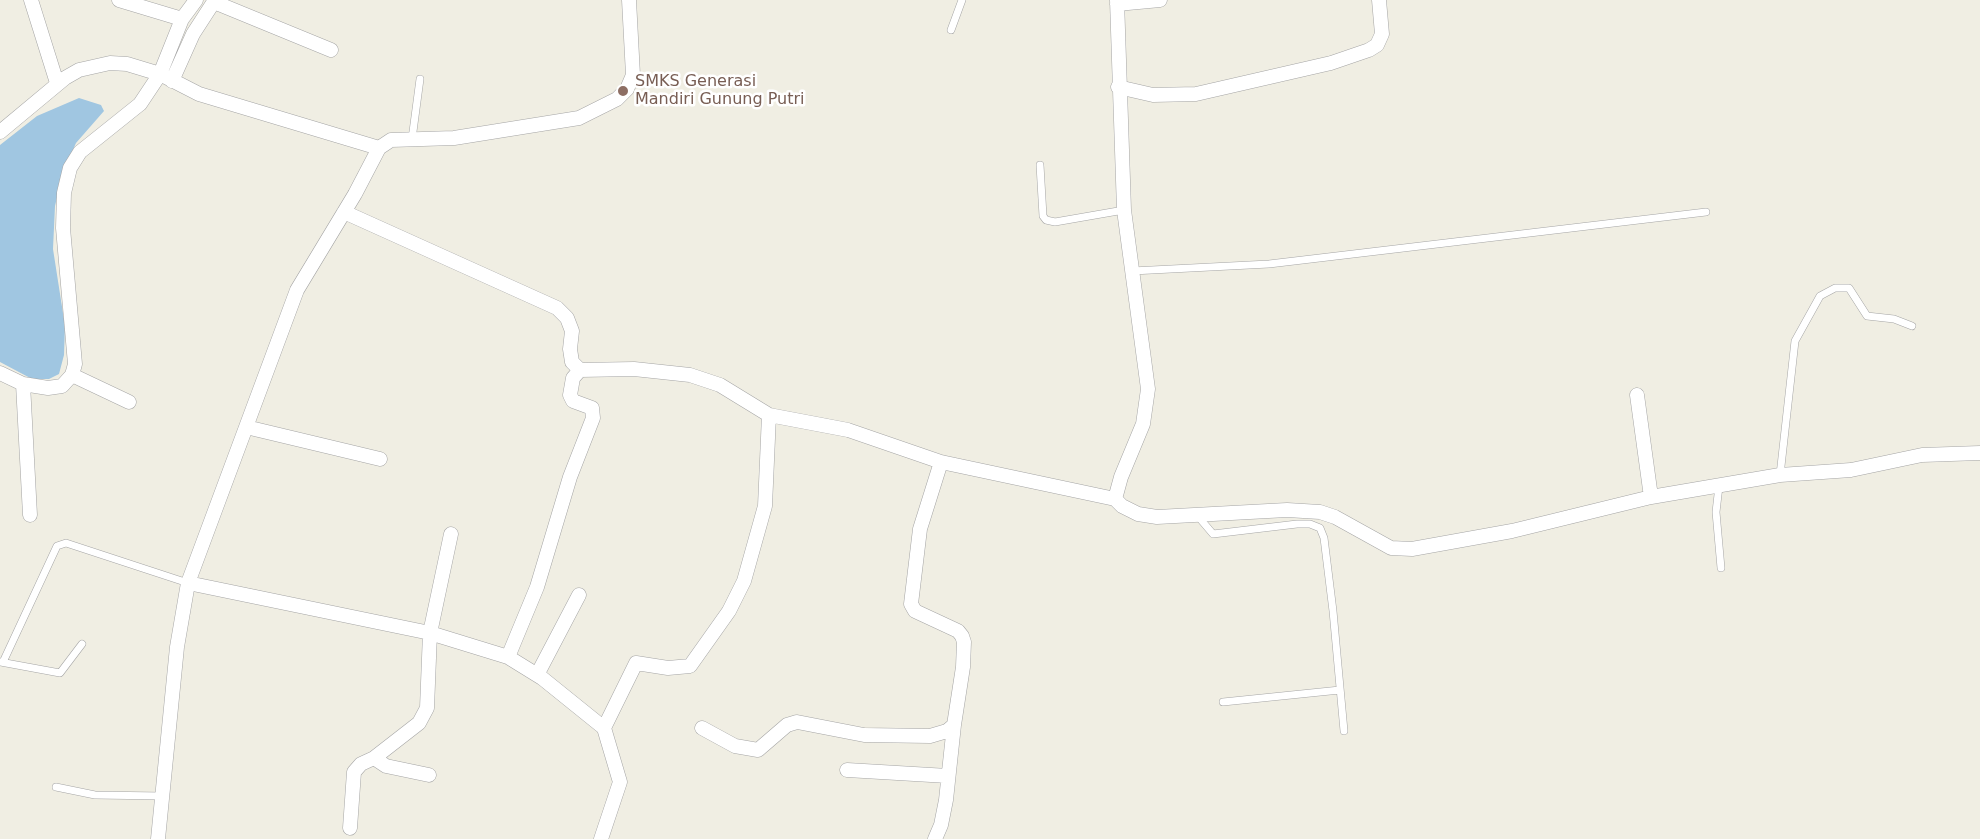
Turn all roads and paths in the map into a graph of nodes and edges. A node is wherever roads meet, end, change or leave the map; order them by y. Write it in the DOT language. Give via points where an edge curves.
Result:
graph roads {
  1 [pos="31,0"];
  2 [pos="119,0"];
  3 [pos="196,0"];
  4 [pos="629,0"];
  5 [pos="962,0"];
  6 [pos="1160,0"];
  7 [pos="1379,0"];
  8 [pos="214,1"];
  9 [pos="1117,2"];
  10 [pos="182,19"];
  11 [pos="951,30"];
  12 [pos="331,50"];
  13 [pos="166,77"];
  14 [pos="420,80"];
  15 [pos="57,83"];
  16 [pos="1118,87"];
  17 [pos="0,132"];
  18 [pos="412,139"];
  19 [pos="379,148"];
  20 [pos="1040,165"];
  21 [pos="1124,210"];
  22 [pos="344,212"];
  23 [pos="1706,212"];
  24 [pos="1132,271"];
  25 [pos="1912,326"];
  26 [pos="580,370"];
  27 [pos="0,374"];
  28 [pos="72,375"];
  29 [pos="22,384"];
  30 [pos="1637,395"];
  31 [pos="129,402"];
  32 [pos="769,415"];
  33 [pos="246,427"];
  34 [pos="1980,453"];
  35 [pos="380,459"];
  36 [pos="941,462"];
  37 [pos="1780,475"];
  38 [pos="1719,486"];
  39 [pos="1651,497"];
  40 [pos="1115,499"];
  41 [pos="1196,514"];
  42 [pos="30,515"];
  43 [pos="451,534"];
  44 [pos="1721,568"];
  45 [pos="188,583"];
  46 [pos="579,594"];
  47 [pos="430,633"];
  48 [pos="82,644"];
  49 [pos="508,657"];
  50 [pos="2,662"];
  51 [pos="537,675"];
  52 [pos="1340,690"];
  53 [pos="1223,702"];
  54 [pos="954,725"];
  55 [pos="604,728"];
  56 [pos="702,728"];
  57 [pos="1344,731"];
  58 [pos="374,758"];
  59 [pos="847,770"];
  60 [pos="429,775"];
  61 [pos="948,776"];
  62 [pos="56,787"];
  63 [pos="162,796"];
  64 [pos="350,828"];
  65 [pos="158,839"];
  66 [pos="601,839"];
  67 [pos="934,839"];
  1 -- 15 [label="street"];
  2 -- 10 [label="street"];
  3 -- 10 [label="street"];
  4 -- 18 [label="street" via="633,75 617,99 579,118 454,138"];
  5 -- 11 [label="lane"];
  6 -- 9 [label="street"];
  7 -- 16 [label="street" via="1382,34 1377,45 1331,63 1196,94 1154,95"];
  8 -- 12 [label="street"];
  8 -- 13 [label="street"];
  9 -- 16 [label="street"];
  10 -- 13 [label="street"];
  13 -- 15 [label="street" via="127,64 110,63 79,70"];
  13 -- 19 [label="street" via="199,94"];
  13 -- 28 [label="street" via="133,112 80,152 69,168 63,228 75,364"];
  14 -- 18 [label="lane"];
  15 -- 17 [label="street"];
  16 -- 21 [label="street"];
  18 -- 19 [label="street" via="391,140"];
  19 -- 22 [label="street"];
  20 -- 21 [label="lane" via="1046,220 1055,222"];
  21 -- 24 [label="street"];
  22 -- 26 [label="street" via="557,308 572,331 572,362"];
  22 -- 33 [label="street" via="297,290"];
  23 -- 24 [label="lane" via="1269,264"];
  24 -- 40 [label="street" via="1148,389 1143,424"];
  25 -- 37 [label="lane" via="1866,315 1849,288 1835,288 1820,296 1795,341"];
  26 -- 32 [label="street" via="634,369 690,375 720,385"];
  26 -- 49 [label="street" via="573,378 570,395 592,408 593,418 570,477 537,587"];
  27 -- 29 [label="street"];
  28 -- 29 [label="street" via="62,387"];
  28 -- 31 [label="street"];
  29 -- 42 [label="street"];
  30 -- 39 [label="street"];
  32 -- 36 [label="street" via="849,430"];
  32 -- 55 [label="street" via="765,506 744,581 729,611 690,666 668,668 636,663"];
  33 -- 35 [label="street"];
  33 -- 45 [label="street"];
  34 -- 37 [label="street" via="1922,455 1851,470"];
  36 -- 40 [label="street"];
  36 -- 54 [label="street" via="920,529 911,604 915,611 962,636 963,667"];
  37 -- 38 [label="street"];
  38 -- 39 [label="street"];
  38 -- 44 [label="lane" via="1716,512"];
  39 -- 41 [label="street" via="1512,531 1412,549 1391,548 1320,512"];
  40 -- 41 [label="street" via="1138,514"];
  41 -- 52 [label="lane" via="1213,534 1297,524 1320,528"];
  43 -- 47 [label="street"];
  45 -- 47 [label="street"];
  45 -- 50 [label="lane" via="66,543 57,546"];
  45 -- 63 [label="street" via="177,647"];
  46 -- 51 [label="street"];
  47 -- 49 [label="street"];
  47 -- 58 [label="street" via="427,708 419,723"];
  48 -- 50 [label="lane" via="60,673"];
  49 -- 51 [label="street"];
  51 -- 55 [label="street"];
  52 -- 53 [label="lane"];
  52 -- 57 [label="lane"];
  54 -- 56 [label="street" via="930,736 864,735 797,722 787,725 759,750 735,746"];
  54 -- 61 [label="street"];
  55 -- 66 [label="street" via="620,782"];
  58 -- 60 [label="street" via="386,766"];
  58 -- 64 [label="street" via="354,772"];
  59 -- 61 [label="street"];
  61 -- 67 [label="street" via="941,825"];
  62 -- 63 [label="lane" via="96,795"];
  63 -- 65 [label="street"];
}
